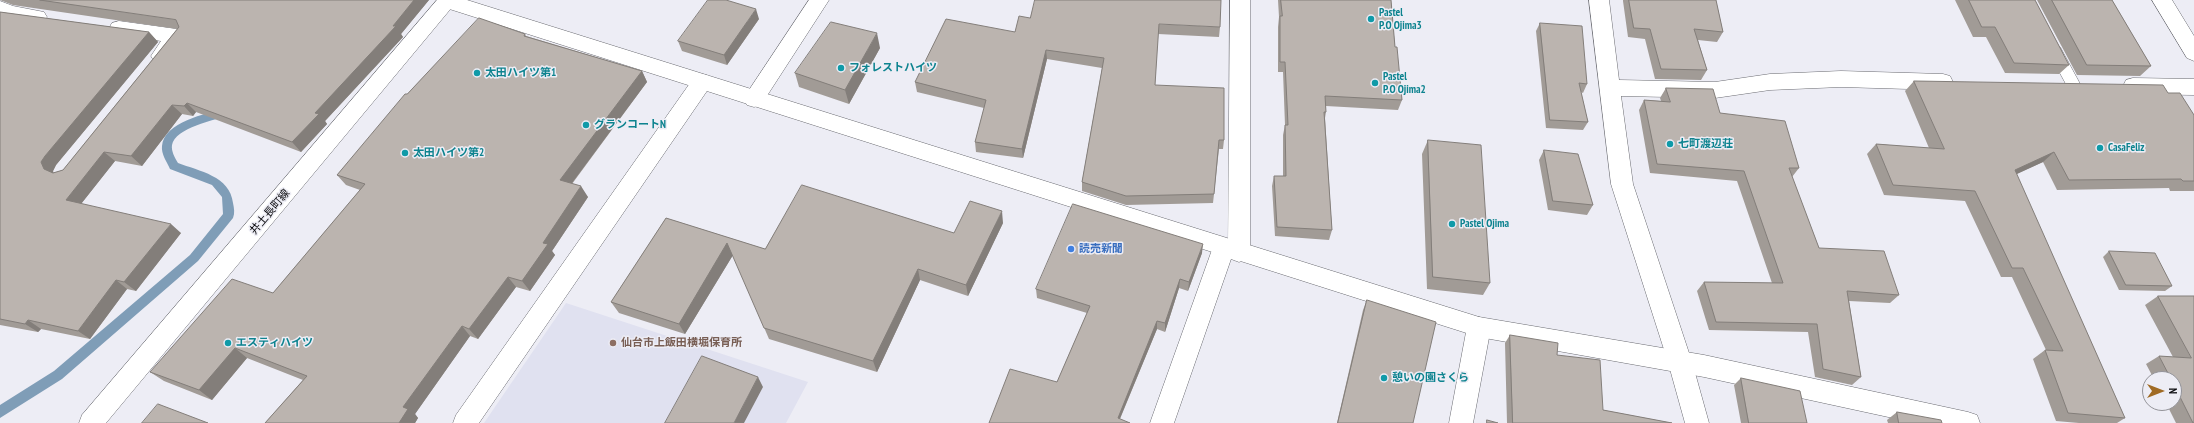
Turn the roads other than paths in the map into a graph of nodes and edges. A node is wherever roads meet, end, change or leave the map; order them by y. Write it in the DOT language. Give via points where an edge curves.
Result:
graph roads {
  1 [pos="819,0"];
  2 [pos="1240,0"];
  3 [pos="1599,0"];
  4 [pos="2162,0"];
  5 [pos="448,1"];
  6 [pos="3,15"];
  7 [pos="54,20"];
  8 [pos="100,26"];
  9 [pos="2051,42"];
  10 [pos="2194,53"];
  11 [pos="148,72"];
  12 [pos="702,82"];
  13 [pos="1964,82"];
  14 [pos="2050,84"];
  15 [pos="2073,84"];
  16 [pos="2194,87"];
  17 [pos="1609,88"];
  18 [pos="754,99"];
  19 [pos="1232,249"];
  20 [pos="1479,327"];
  21 [pos="1680,362"];
  22 [pos="91,423"];
  23 [pos="465,423"];
  24 [pos="1162,423"];
  25 [pos="1461,423"];
  26 [pos="1697,423"];
  27 [pos="1968,423"];
  1 -- 18 [label="street"];
  2 -- 19 [label="street"];
  3 -- 17 [label="street"];
  4 -- 10 [label="street"];
  5 -- 12 [label="street"];
  5 -- 22 [label="street, 井土長町線"];
  6 -- 7 [label="street"];
  8 -- 11 [label="street" via="177,36"];
  9 -- 15 [label="lane"];
  12 -- 18 [label="street"];
  12 -- 23 [label="street"];
  13 -- 17 [label="street" via="1841,79 1770,82 1715,90"];
  14 -- 15 [label="street"];
  15 -- 16 [label="street"];
  17 -- 21 [label="street" via="1622,184"];
  18 -- 19 [label="street"];
  19 -- 20 [label="street"];
  19 -- 24 [label="street"];
  20 -- 21 [label="street"];
  20 -- 25 [label="street"];
  21 -- 26 [label="street"];
  21 -- 27 [label="street"];
}
